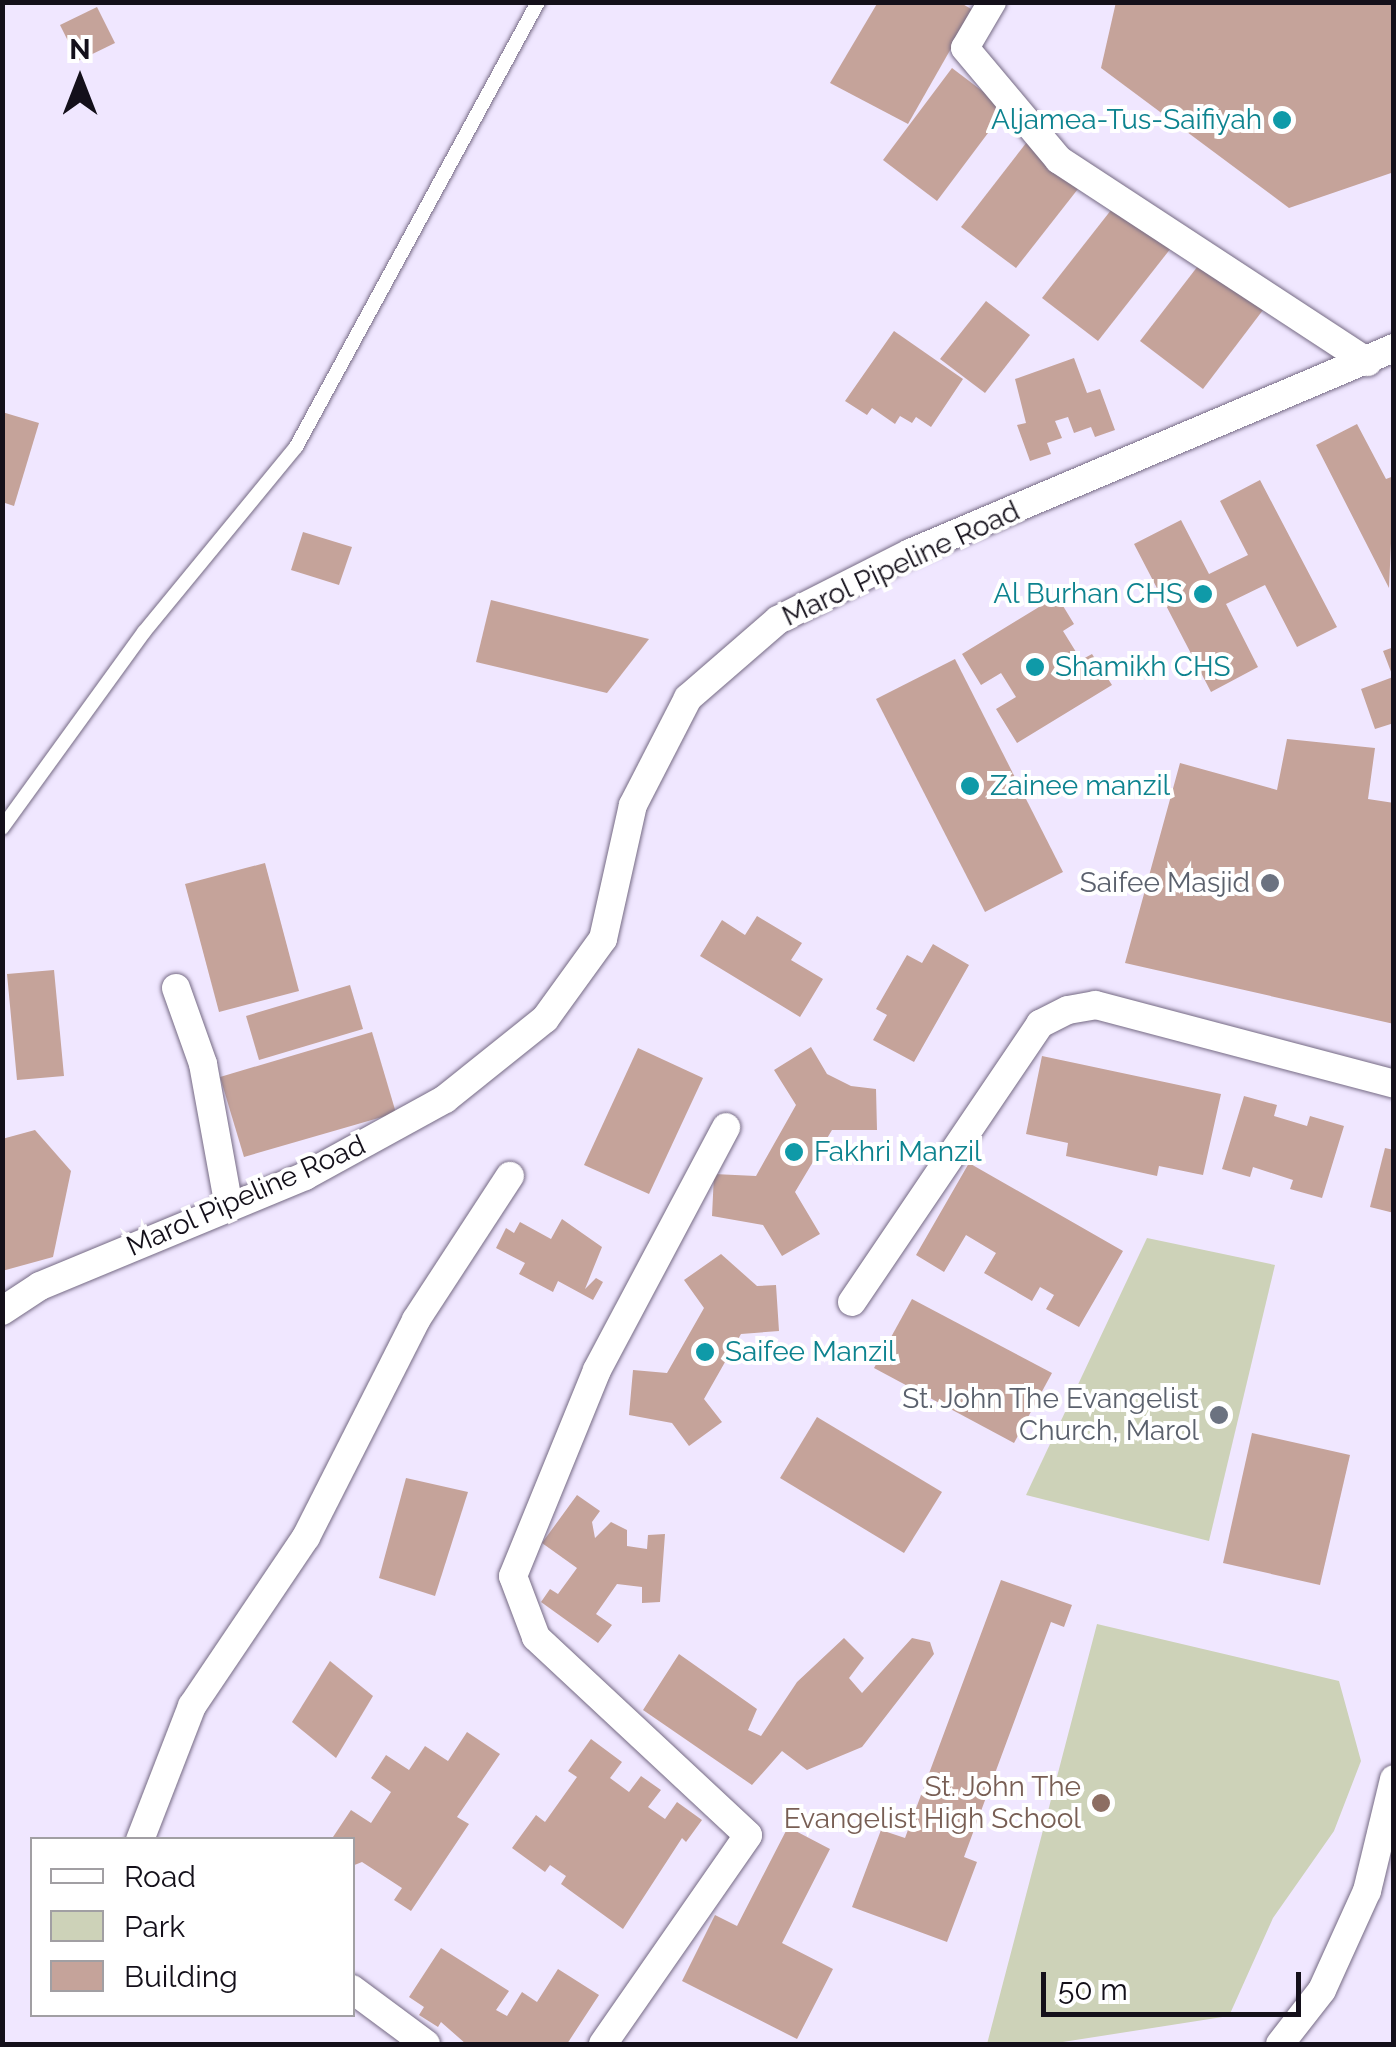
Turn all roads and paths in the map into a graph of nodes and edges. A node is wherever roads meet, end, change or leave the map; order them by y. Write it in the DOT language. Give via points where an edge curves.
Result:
graph roads {
  1 [pos="538,2"];
  2 [pos="992,2"];
  3 [pos="1394,348"];
  4 [pos="1368,362"];
  5 [pos="2,828"];
  6 [pos="176,988"];
  7 [pos="1394,1084"];
  8 [pos="726,1127"];
  9 [pos="510,1176"];
  10 [pos="228,1207"];
  11 [pos="852,1302"];
  12 [pos="2,1311"];
  13 [pos="1394,1779"];
  14 [pos="141,1837"];
  15 [pos="355,1991"];
  16 [pos="426,2044"];
  17 [pos="603,2044"];
  18 [pos="1280,2044"];
  1 -- 5 [label="lane" via="296,447 144,632"];
  2 -- 4 [label="street" via="965,48 1059,160"];
  3 -- 4 [label="street, Marol Pipeline Road"];
  4 -- 10 [label="street, Marol Pipeline Road" via="910,553 778,620 688,698 633,805 603,939 545,1019 446,1099 304,1176"];
  6 -- 10 [label="street" via="203,1064"];
  7 -- 11 [label="street" via="1096,1005 1068,1010 1040,1024"];
  8 -- 17 [label="street" via="597,1370 513,1576 536,1637 748,1836"];
  9 -- 14 [label="street" via="416,1320 306,1537 192,1706"];
  10 -- 12 [label="street, Marol Pipeline Road" via="40,1286"];
  13 -- 18 [label="street" via="1367,1891 1322,1990"];
  15 -- 16 [label="street"];
}
